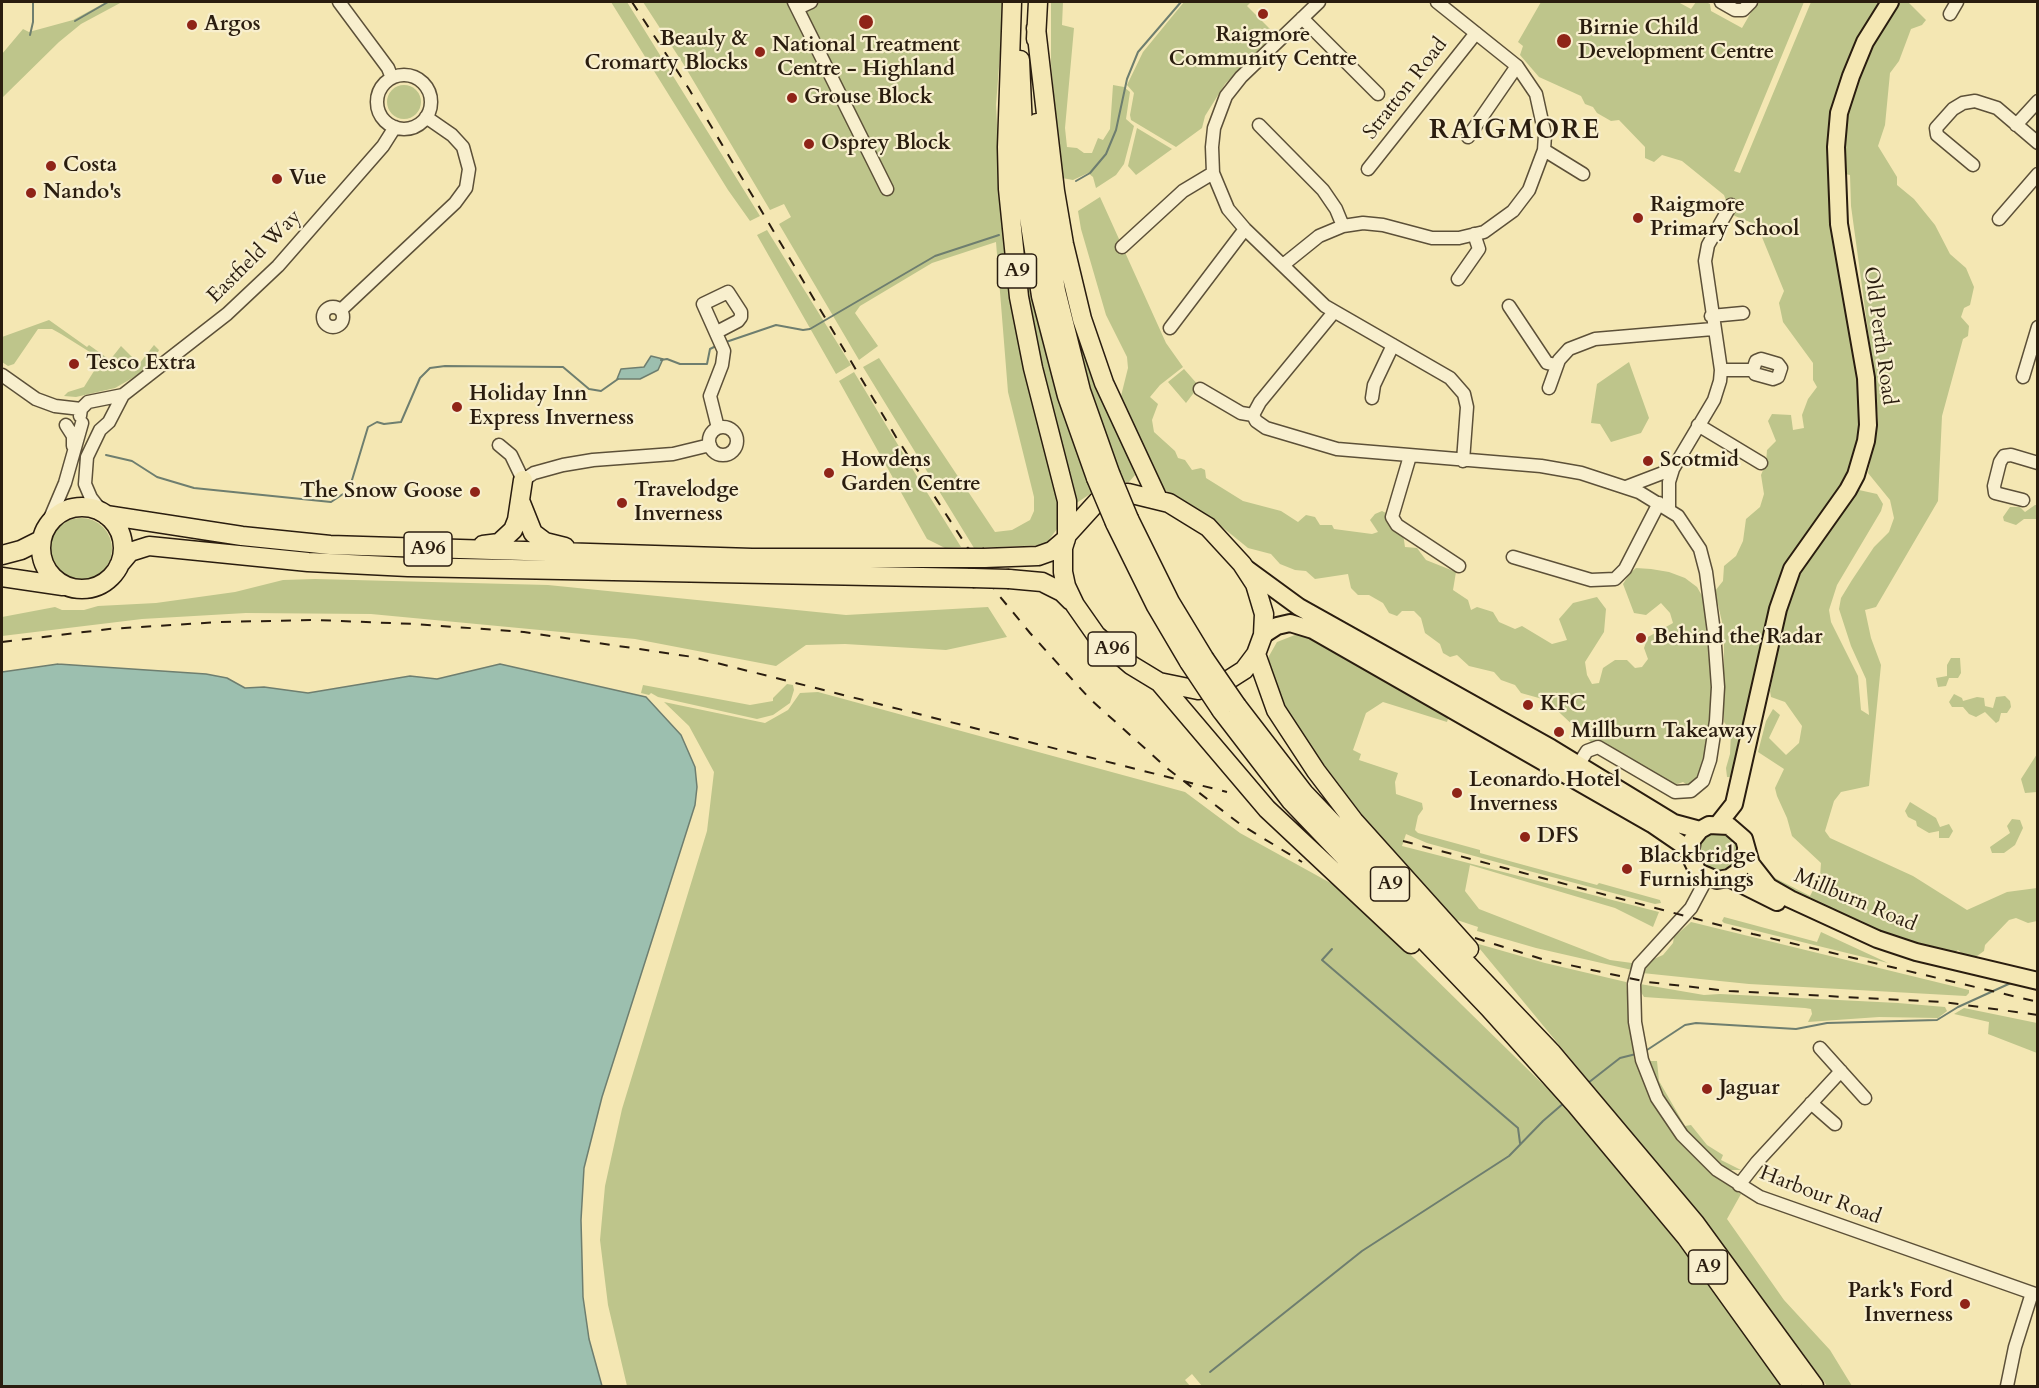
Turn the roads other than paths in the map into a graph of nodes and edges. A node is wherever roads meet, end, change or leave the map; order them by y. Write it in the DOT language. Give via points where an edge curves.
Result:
graph roads {
  1 [pos="339,2"];
  2 [pos="811,2"];
  3 [pos="1012,2"];
  4 [pos="1022,2"];
  5 [pos="1038,2"];
  6 [pos="1318,2"];
  7 [pos="1437,2"];
  8 [pos="1721,2"];
  9 [pos="1751,2"];
  10 [pos="1890,2"];
  11 [pos="1957,2"];
  12 [pos="796,5"];
  13 [pos="1950,14"];
  14 [pos="1302,18"];
  15 [pos="1036,28"];
  16 [pos="1476,33"];
  17 [pos="1516,66"];
  18 [pos="392,78"];
  19 [pos="1378,94"];
  20 [pos="2037,100"];
  21 [pos="426,117"];
  22 [pos="1259,125"];
  23 [pos="2016,125"];
  24 [pos="394,127"];
  25 [pos="1468,137"];
  26 [pos="2037,144"];
  27 [pos="1544,150"];
  28 [pos="1973,165"];
  29 [pos="1368,169"];
  30 [pos="1214,173"];
  31 [pos="1583,174"];
  32 [pos="2037,174"];
  33 [pos="887,189"];
  34 [pos="1731,205"];
  35 [pos="1999,219"];
  36 [pos="1343,226"];
  37 [pos="1245,229"];
  38 [pos="1474,234"];
  39 [pos="1122,247"];
  40 [pos="1283,265"];
  41 [pos="1458,279"];
  42 [pos="1509,306"];
  43 [pos="341,310"];
  44 [pos="1334,312"];
  45 [pos="1743,313"];
  46 [pos="1712,322"];
  47 [pos="2037,327"];
  48 [pos="1170,328"];
  49 [pos="720,340"];
  50 [pos="1393,345"];
  51 [pos="1556,365"];
  52 [pos="1721,370"];
  53 [pos="1753,370"];
  54 [pos="2,375"];
  55 [pos="2023,377"];
  56 [pos="1549,388"];
  57 [pos="1200,389"];
  58 [pos="123,396"];
  59 [pos="1372,398"];
  60 [pos="100,401"];
  61 [pos="1254,415"];
  62 [pos="110,416"];
  63 [pos="81,417"];
  64 [pos="66,425"];
  65 [pos="1698,425"];
  66 [pos="718,428"];
  67 [pos="100,430"];
  68 [pos="499,445"];
  69 [pos="710,446"];
  70 [pos="74,450"];
  71 [pos="1410,456"];
  72 [pos="1463,461"];
  73 [pos="1761,463"];
  74 [pos="2037,463"];
  75 [pos="1673,469"];
  76 [pos="1103,476"];
  77 [pos="524,480"];
  78 [pos="1626,487"];
  79 [pos="520,499"];
  80 [pos="1158,499"];
  81 [pos="2023,501"];
  82 [pos="1664,506"];
  83 [pos="104,513"];
  84 [pos="48,523"];
  85 [pos="1067,537"];
  86 [pos="41,540"];
  87 [pos="412,548"];
  88 [pos="2,555"];
  89 [pos="628,555"];
  90 [pos="1513,557"];
  91 [pos="1242,564"];
  92 [pos="119,565"];
  93 [pos="1459,566"];
  94 [pos="2,578"];
  95 [pos="68,587"];
  96 [pos="1075,605"];
  97 [pos="1263,635"];
  98 [pos="1256,654"];
  99 [pos="1159,682"];
  100 [pos="1229,708"];
  101 [pos="1577,764"];
  102 [pos="1605,797"];
  103 [pos="1734,804"];
  104 [pos="1719,824"];
  105 [pos="1700,830"];
  106 [pos="1739,833"];
  107 [pos="1746,849"];
  108 [pos="1690,850"];
  109 [pos="1707,878"];
  110 [pos="1729,878"];
  111 [pos="2037,981"];
  112 [pos="2037,992"];
  113 [pos="1489,1008"];
  114 [pos="1820,1048"];
  115 [pos="1552,1053"];
  116 [pos="1841,1071"];
  117 [pos="1865,1098"];
  118 [pos="1811,1103"];
  119 [pos="1835,1124"];
  120 [pos="1739,1185"];
  121 [pos="2035,1294"];
  122 [pos="1793,1386"];
  123 [pos="1814,1386"];
  124 [pos="2007,1386"];
  1 -- 18 [label="street"];
  2 -- 12 [label="street"];
  3 -- 85 [label="highway, A9" via="1007,147 1017,276 1033,368 1067,501"];
  4 -- 76 [label="highway, A9" via="1020,99 1028,209 1041,296 1067,396"];
  5 -- 15 [label="highway, A9"];
  6 -- 14 [label="street"];
  7 -- 16 [label="street"];
  8 -- 9 [label="street" via="1735,10 1743,10"];
  10 -- 103 [label="main road, Old Perth Road" via="1865,42 1851,76 1839,113 1836,147 1839,224 1866,378 1866,441 1852,483 1792,569 1778,609"];
  11 -- 13 [label="street"];
  12 -- 33 [label="street"];
  14 -- 19 [label="street"];
  14 -- 30 [label="street" via="1226,96 1214,128"];
  15 -- 76 [label="highway, A9" via="1041,196 1056,291"];
  15 -- 80 [label="highway, A9" via="1055,190 1082,319 1104,383"];
  16 -- 17 [label="street"];
  16 -- 29 [label="street, Stratton Road"];
  17 -- 25 [label="street"];
  17 -- 27 [label="street" via="1536,94 1545,135"];
  18 -- 21 [label="street" via="409,76 424,84 430,96"];
  18 -- 24 [label="street" via="384,84 378,102 381,114"];
  20 -- 23 [label="street"];
  21 -- 24 [label="street" via="415,126"];
  21 -- 43 [label="street" via="463,147 469,169 466,188 455,203"];
  22 -- 36 [label="street" via="1327,195"];
  23 -- 26 [label="street"];
  23 -- 28 [label="street" via="1986,103 1963,103 1953,109 1936,128 1937,135"];
  24 -- 58 [label="street, Eastfield Way" via="371,160 278,266 227,314"];
  27 -- 31 [label="street"];
  27 -- 38 [label="street" via="1535,181 1513,211 1484,232"];
  30 -- 37 [label="street" via="1228,209"];
  30 -- 39 [label="street" via="1183,191"];
  32 -- 35 [label="street"];
  34 -- 46 [label="street" via="1708,245 1705,261"];
  36 -- 38 [label="street" via="1383,225 1432,238"];
  36 -- 40 [label="street" via="1319,236"];
  37 -- 40 [label="street"];
  37 -- 48 [label="street"];
  38 -- 41 [label="street" via="1479,249"];
  40 -- 44 [label="street"];
  42 -- 51 [label="street" via="1546,363"];
  44 -- 50 [label="street"];
  44 -- 61 [label="street" via="1260,402"];
  45 -- 46 [label="street"];
  46 -- 51 [label="street" via="1595,339 1569,349"];
  46 -- 52 [label="street"];
  47 -- 55 [label="street"];
  49 -- 66 [label="street" via="723,360 710,396"];
  50 -- 59 [label="street"];
  50 -- 72 [label="street" via="1450,378 1464,394 1467,407"];
  51 -- 56 [label="street"];
  52 -- 53 [label="street"];
  52 -- 65 [label="street" via="1714,400"];
  54 -- 63 [label="street" via="36,399"];
  57 -- 61 [label="street"];
  58 -- 60 [label="street"];
  58 -- 62 [label="street"];
  60 -- 62 [label="street"];
  60 -- 63 [label="street" via="88,402"];
  61 -- 71 [label="street" via="1266,428 1324,446"];
  62 -- 67 [label="street"];
  63 -- 67 [label="street" via="90,430"];
  63 -- 70 [label="street"];
  64 -- 70 [label="street" via="73,436"];
  65 -- 73 [label="street"];
  65 -- 75 [label="street"];
  66 -- 69 [label="street" via="711,433"];
  66 -- 69 [label="street" via="742,434 731,457 717,454"];
  67 -- 83 [label="street" via="84,474 92,498"];
  68 -- 77 [label="street" via="511,455"];
  69 -- 77 [label="street" via="669,455 563,465 534,472"];
  70 -- 84 [label="street"];
  71 -- 72 [label="street"];
  71 -- 93 [label="street" via="1392,517 1396,525"];
  72 -- 78 [label="street" via="1541,466"];
  74 -- 81 [label="street" via="2011,455 2000,462 1995,493"];
  75 -- 78 [label="street"];
  75 -- 82 [label="street"];
  76 -- 100 [label="highway, A9, bridge" via="1122,521 1170,602 1197,660"];
  77 -- 79 [label="highway"];
  78 -- 82 [label="street"];
  79 -- 87 [label="highway" via="515,525 499,543"];
  79 -- 89 [label="highway" via="530,529 545,542"];
  80 -- 85 [label="highway, A96" via="1128,493 1108,496 1097,502"];
  80 -- 91 [label="highway, A96" via="1208,527"];
  82 -- 90 [label="street" via="1615,579 1591,580"];
  82 -- 101 [label="street" via="1685,524 1700,549 1709,592 1718,687 1706,773 1695,789 1675,792 1603,747 1593,747"];
  83 -- 84 [label="highway, A96" via="72,507"];
  83 -- 87 [label="highway, A96" via="242,536"];
  83 -- 92 [label="highway" via="121,534 123,551"];
  84 -- 86 [label="highway"];
  85 -- 89 [label="highway, A96" via="1052,551 1038,556"];
  85 -- 96 [label="highway, A96" via="1063,572"];
  86 -- 88 [label="highway"];
  86 -- 95 [label="highway" via="44,565 52,577"];
  87 -- 89 [label="highway, A96"];
  91 -- 97 [label="highway, A96" via="1261,600"];
  91 -- 101 [label="main road" via="1299,607"];
  92 -- 95 [label="highway, A96" via="111,577 91,588"];
  92 -- 96 [label="highway, A96, bridge" via="130,552 149,546 308,562 408,567 1034,580 1051,585"];
  94 -- 95 [label="highway, A96"];
  96 -- 99 [label="highway, A96" via="1102,641"];
  97 -- 98 [label="highway, A96"];
  97 -- 102 [label="main road" via="1290,623 1313,630"];
  98 -- 99 [label="highway, A96" via="1245,670 1213,688 1198,690"];
  98 -- 115 [label="highway, A9" via="1276,710 1316,771 1354,821 1529,1016"];
  99 -- 113 [label="highway, A9" via="1267,809 1407,940"];
  100 -- 113 [label="highway, A9" via="1291,801"];
  100 -- 115 [label="highway, A9" via="1304,793"];
  101 -- 102 [label="street" via="1576,772 1596,784"];
  101 -- 105 [label="main road" via="1674,823"];
  102 -- 108 [label="main road"];
  103 -- 104 [label="main road, Old Perth Road"];
  103 -- 106 [label="main road, Old Perth Road"];
  104 -- 105 [label="main road"];
  104 -- 106 [label="main road"];
  105 -- 108 [label="main road"];
  106 -- 107 [label="main road"];
  107 -- 110 [label="main road" via="1744,863"];
  107 -- 111 [label="main road, Millburn Road" via="1751,864 1769,887 1839,923 1916,952"];
  108 -- 109 [label="main road" via="1692,864"];
  109 -- 110 [label="main road"];
  109 -- 120 [label="street, Harbour Road" via="1691,908 1639,965 1633,994 1635,1022 1642,1060 1662,1108 1697,1153"];
  110 -- 112 [label="main road, Millburn Road" via="1874,949"];
  113 -- 122 [label="highway, A9" via="1686,1237"];
  114 -- 116 [label="street"];
  115 -- 123 [label="highway, A9" via="1695,1223"];
  116 -- 117 [label="street"];
  116 -- 118 [label="street"];
  118 -- 119 [label="street"];
  118 -- 120 [label="street"];
  120 -- 121 [label="street, Harbour Road" via="1784,1206"];
  121 -- 124 [label="street, Harbour Road" via="2015,1347"];
}
